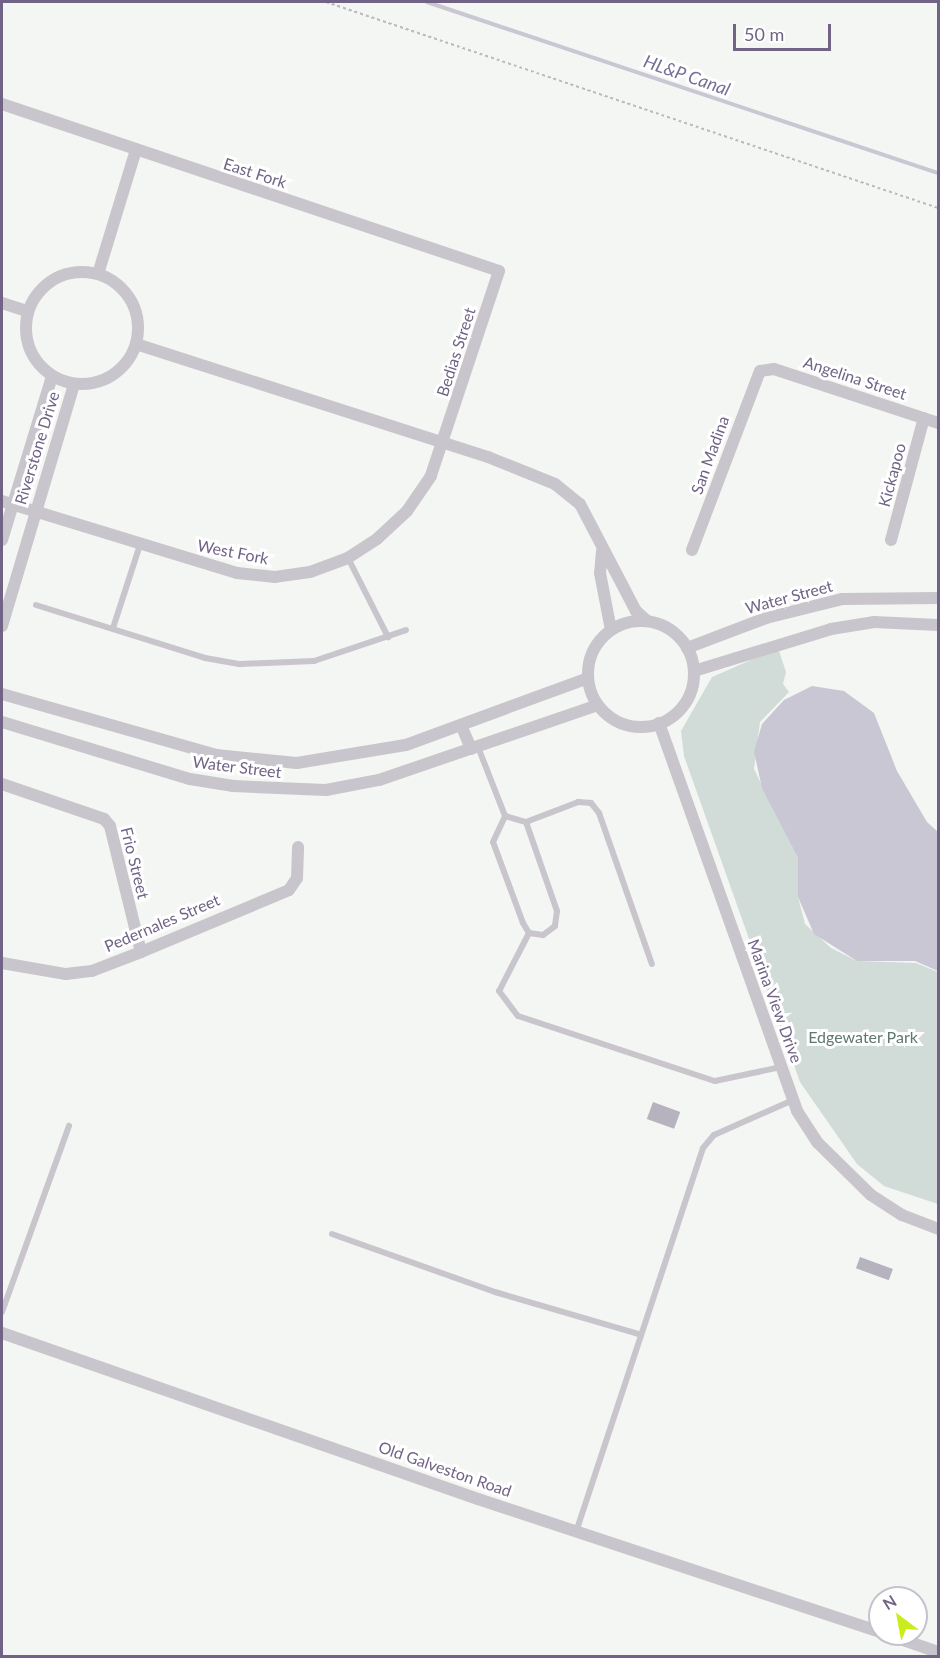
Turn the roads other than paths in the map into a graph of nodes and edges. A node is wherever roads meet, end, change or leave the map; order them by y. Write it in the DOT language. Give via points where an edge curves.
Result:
graph roads {
  1 [pos="2,104"];
  2 [pos="136,150"];
  3 [pos="499,271"];
  4 [pos="99,274"];
  5 [pos="2,303"];
  6 [pos="27,311"];
  7 [pos="136,344"];
  8 [pos="760,371"];
  9 [pos="52,376"];
  10 [pos="74,384"];
  11 [pos="924,418"];
  12 [pos="939,423"];
  13 [pos="443,443"];
  14 [pos="7,503"];
  15 [pos="35,511"];
  16 [pos="2,540"];
  17 [pos="891,540"];
  18 [pos="140,545"];
  19 [pos="692,550"];
  20 [pos="602,551"];
  21 [pos="348,558"];
  22 [pos="939,598"];
  23 [pos="36,605"];
  24 [pos="647,621"];
  25 [pos="939,625"];
  26 [pos="2,626"];
  27 [pos="113,628"];
  28 [pos="406,630"];
  29 [pos="611,630"];
  30 [pos="388,638"];
  31 [pos="687,648"];
  32 [pos="694,671"];
  33 [pos="588,678"];
  34 [pos="2,694"];
  35 [pos="598,705"];
  36 [pos="2,722"];
  37 [pos="659,723"];
  38 [pos="461,724"];
  39 [pos="474,748"];
  40 [pos="2,784"];
  41 [pos="505,816"];
  42 [pos="526,822"];
  43 [pos="298,847"];
  44 [pos="529,933"];
  45 [pos="141,952"];
  46 [pos="2,963"];
  47 [pos="652,964"];
  48 [pos="781,1067"];
  49 [pos="793,1100"];
  50 [pos="69,1126"];
  51 [pos="939,1229"];
  52 [pos="332,1234"];
  53 [pos="2,1312"];
  54 [pos="2,1333"];
  55 [pos="639,1334"];
  56 [pos="577,1529"];
  57 [pos="868,1628"];
  58 [pos="921,1646"];
  59 [pos="939,1652"];
  1 -- 2 [label="street, East Fork"];
  2 -- 3 [label="street, East Fork"];
  2 -- 4 [label="street"];
  3 -- 13 [label="street, Bedias Street"];
  4 -- 6 [label="street" via="81,271 56,278 35,295"];
  4 -- 7 [label="street" via="127,294 138,327"];
  5 -- 6 [label="street"];
  6 -- 9 [label="street, Riverstone Drive" via="29,348"];
  7 -- 10 [label="street, Riverstone Drive" via="120,369 108,378"];
  7 -- 13 [label="street"];
  8 -- 11 [label="street, Angelina Street" via="774,369"];
  8 -- 19 [label="street, San Madina"];
  9 -- 10 [label="street, Riverstone Drive"];
  9 -- 14 [label="street, Riverstone Drive"];
  10 -- 15 [label="street, Riverstone Drive"];
  11 -- 12 [label="street, Angelina Street"];
  11 -- 17 [label="street, Kickapoo"];
  13 -- 20 [label="street" via="555,484 580,504"];
  13 -- 21 [label="street, West Fork" via="431,476 406,511 377,539"];
  14 -- 15 [label="street, West Fork"];
  14 -- 16 [label="street, Riverstone Drive"];
  15 -- 18 [label="street, West Fork"];
  15 -- 26 [label="street, Riverstone Drive"];
  18 -- 21 [label="street, West Fork" via="206,566 274,577 310,572"];
  18 -- 27 [label="lane"];
  20 -- 24 [label="street" via="618,570 636,611"];
  20 -- 29 [label="street" via="600,573"];
  21 -- 30 [label="lane"];
  22 -- 31 [label="street, Water Street" via="842,599 766,618"];
  23 -- 27 [label="lane"];
  24 -- 29 [label="street"];
  24 -- 31 [label="street" via="663,625"];
  25 -- 32 [label="street" via="874,622 831,629"];
  27 -- 30 [label="lane" via="240,664 314,661"];
  28 -- 30 [label="lane"];
  29 -- 33 [label="street" via="593,651"];
  31 -- 32 [label="street"];
  32 -- 37 [label="street" via="685,703"];
  33 -- 35 [label="street"];
  33 -- 38 [label="street, Water Street"];
  34 -- 38 [label="street, Water Street" via="166,743 260,762 344,759 406,745"];
  35 -- 37 [label="street" via="626,724"];
  35 -- 39 [label="street, Water Street"];
  36 -- 39 [label="street, Water Street" via="190,779 279,789 326,790 379,780"];
  37 -- 48 [label="street, Marina View Drive"];
  38 -- 39 [label="street"];
  39 -- 41 [label="lane"];
  40 -- 45 [label="street, Frio Street" via="104,819 110,826"];
  41 -- 42 [label="lane"];
  41 -- 44 [label="lane" via="493,842"];
  42 -- 44 [label="lane" via="558,911 555,926 543,934"];
  42 -- 47 [label="lane" via="591,803 599,813"];
  43 -- 45 [label="street, Pedernales Street" via="297,878 289,890"];
  44 -- 48 [label="lane" via="499,991 518,1016 715,1081"];
  45 -- 46 [label="street, Pedernales Street" via="92,970 66,974"];
  48 -- 49 [label="street, Marina View Drive"];
  49 -- 51 [label="street, Marina View Drive" via="818,1143 854,1180 892,1209"];
  49 -- 55 [label="lane" via="714,1135 703,1148"];
  50 -- 53 [label="lane"];
  52 -- 55 [label="lane" via="495,1292"];
  54 -- 56 [label="street, Old Galveston Road"];
  55 -- 56 [label="lane"];
  56 -- 57 [label="street, Old Galveston Road"];
  58 -- 59 [label="street"];
}
